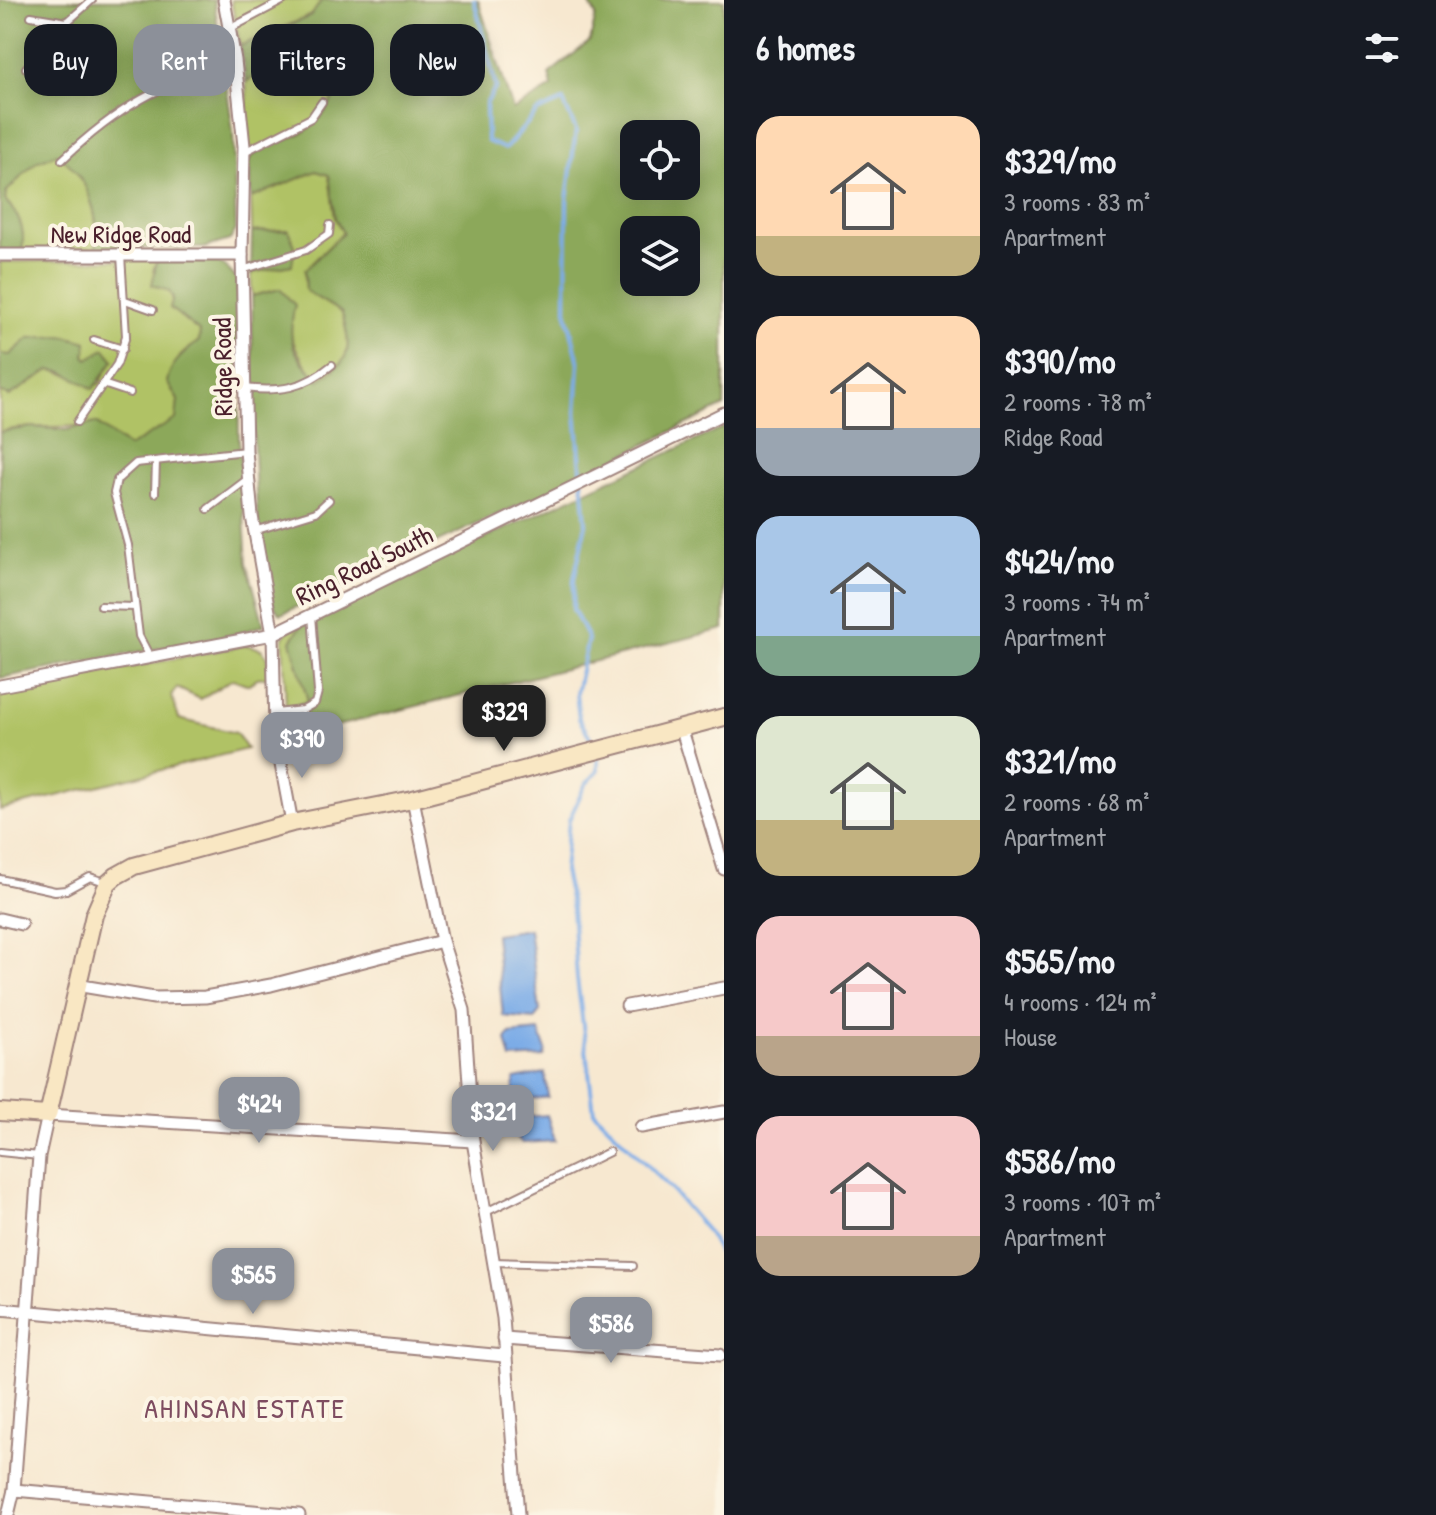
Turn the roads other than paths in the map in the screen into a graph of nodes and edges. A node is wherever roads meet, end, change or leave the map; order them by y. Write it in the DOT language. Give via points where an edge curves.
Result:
graph roads {
  1 [pos="92,0"];
  2 [pos="224,0"];
  3 [pos="284,0"];
  4 [pos="31,16"];
  5 [pos="67,22"];
  6 [pos="228,24"];
  7 [pos="235,26"];
  8 [pos="235,60"];
  9 [pos="142,96"];
  10 [pos="322,102"];
  11 [pos="244,152"];
  12 [pos="62,160"];
  13 [pos="330,225"];
  14 [pos="0,255"];
  15 [pos="121,255"];
  16 [pos="242,255"];
  17 [pos="242,270"];
  18 [pos="125,300"];
  19 [pos="153,310"];
  20 [pos="94,340"];
  21 [pos="123,349"];
  22 [pos="332,365"];
  23 [pos="103,384"];
  24 [pos="244,388"];
  25 [pos="130,393"];
  26 [pos="724,413"];
  27 [pos="77,422"];
  28 [pos="246,451"];
  29 [pos="156,461"];
  30 [pos="249,478"];
  31 [pos="155,493"];
  32 [pos="329,500"];
  33 [pos="208,509"];
  34 [pos="254,531"];
  35 [pos="101,606"];
  36 [pos="135,607"];
  37 [pos="312,615"];
  38 [pos="273,634"];
  39 [pos="150,657"];
  40 [pos="0,686"];
  41 [pos="276,713"];
  42 [pos="724,717"];
  43 [pos="681,727"];
  44 [pos="413,799"];
  45 [pos="292,823"];
  46 [pos="724,869"];
  47 [pos="0,879"];
  48 [pos="108,883"];
  49 [pos="0,919"];
  50 [pos="21,924"];
  51 [pos="442,941"];
  52 [pos="76,985"];
  53 [pos="724,988"];
  54 [pos="627,1006"];
  55 [pos="0,1112"];
  56 [pos="724,1112"];
  57 [pos="48,1115"];
  58 [pos="641,1127"];
  59 [pos="473,1141"];
  60 [pos="0,1152"];
  61 [pos="609,1152"];
  62 [pos="39,1156"];
  63 [pos="486,1212"];
  64 [pos="492,1262"];
  65 [pos="633,1266"];
  66 [pos="0,1309"];
  67 [pos="25,1312"];
  68 [pos="504,1339"];
  69 [pos="720,1355"];
  70 [pos="504,1356"];
  71 [pos="14,1490"];
  72 [pos="8,1515"];
  73 [pos="299,1515"];
  74 [pos="518,1515"];
  1 -- 5 [label="lane"];
  2 -- 6 [label="street, Ridge Road"];
  3 -- 7 [label="lane"];
  4 -- 5 [label="lane"];
  8 -- 11 [label="street, Ridge Road"];
  9 -- 12 [label="lane" via="102,122"];
  10 -- 11 [label="lane" via="311,118"];
  11 -- 16 [label="street, Ridge Road"];
  13 -- 17 [label="lane" via="329,234 306,250"];
  14 -- 15 [label="street, New Ridge Road"];
  15 -- 16 [label="street, New Ridge Road"];
  15 -- 18 [label="lane"];
  16 -- 17 [label="street, Ridge Road"];
  17 -- 24 [label="street, Ridge Road"];
  18 -- 19 [label="lane"];
  18 -- 21 [label="lane"];
  20 -- 21 [label="lane"];
  21 -- 23 [label="lane"];
  22 -- 24 [label="lane" via="302,386 277,392"];
  23 -- 25 [label="lane"];
  23 -- 27 [label="lane"];
  24 -- 28 [label="street, Ridge Road"];
  26 -- 37 [label="street, Ring Road South"];
  28 -- 29 [label="lane"];
  28 -- 30 [label="street, Ridge Road"];
  29 -- 31 [label="lane"];
  29 -- 36 [label="lane" via="136,463 124,471 114,493 128,545"];
  30 -- 33 [label="lane"];
  30 -- 34 [label="street, Ridge Road"];
  32 -- 34 [label="lane" via="316,512"];
  34 -- 38 [label="street, Ridge Road"];
  35 -- 36 [label="lane"];
  36 -- 39 [label="lane" via="139,636"];
  37 -- 38 [label="street, Ring Road South"];
  37 -- 41 [label="lane" via="315,703"];
  38 -- 39 [label="street, Ring Road South"];
  38 -- 41 [label="street, Ridge Road"];
  39 -- 40 [label="street, Ring Road South"];
  41 -- 45 [label="street, Ridge Road"];
  42 -- 43 [label="street"];
  43 -- 44 [label="street"];
  43 -- 46 [label="street"];
  44 -- 45 [label="street"];
  44 -- 51 [label="street"];
  45 -- 48 [label="street" via="134,866"];
  47 -- 48 [label="lane" via="55,891 90,877"];
  48 -- 52 [label="street"];
  49 -- 50 [label="street"];
  51 -- 52 [label="street" via="205,997 154,998"];
  51 -- 59 [label="street" via="464,1010"];
  52 -- 57 [label="street"];
  53 -- 54 [label="street"];
  55 -- 57 [label="street"];
  56 -- 58 [label="street"];
  57 -- 59 [label="street"];
  57 -- 62 [label="street"];
  59 -- 63 [label="street"];
  60 -- 62 [label="lane"];
  61 -- 63 [label="lane"];
  62 -- 67 [label="street"];
  63 -- 64 [label="street"];
  64 -- 65 [label="lane"];
  64 -- 68 [label="street"];
  66 -- 67 [label="street"];
  67 -- 70 [label="street"];
  67 -- 71 [label="street"];
  68 -- 69 [label="street"];
  68 -- 70 [label="street"];
  70 -- 74 [label="street"];
  71 -- 72 [label="street"];
  71 -- 73 [label="street"];
}
